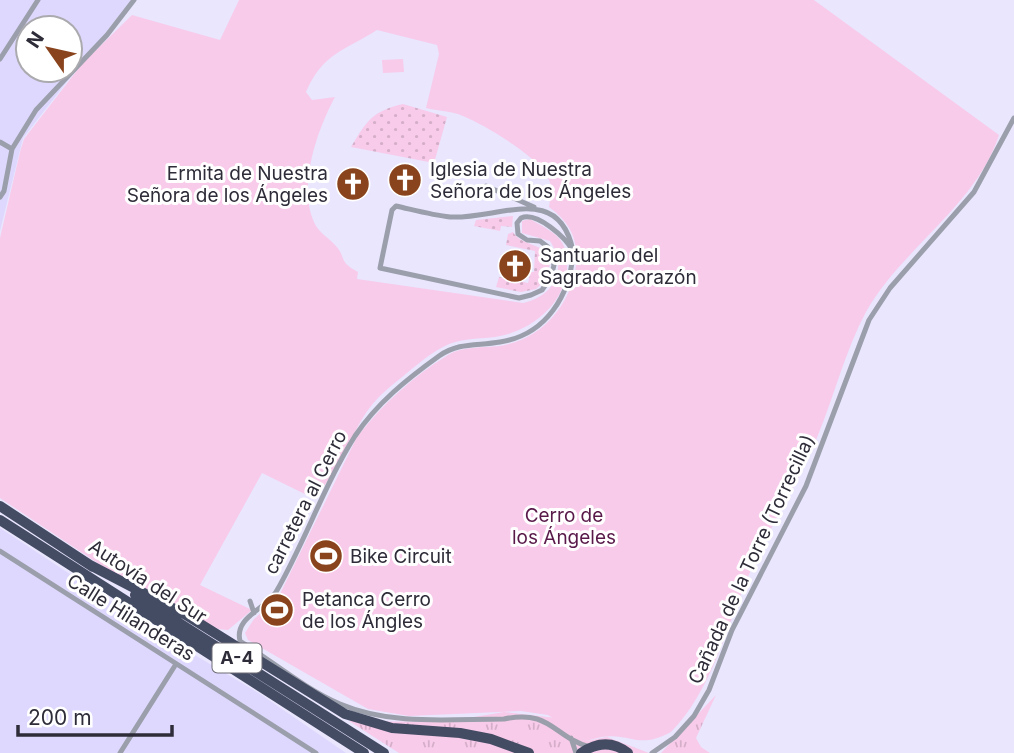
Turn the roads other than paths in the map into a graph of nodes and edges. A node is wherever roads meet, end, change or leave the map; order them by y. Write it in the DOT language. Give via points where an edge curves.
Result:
graph roads {
  1 [pos="38,0"];
  2 [pos="134,0"];
  3 [pos="0,59"];
  4 [pos="1014,118"];
  5 [pos="0,142"];
  6 [pos="12,149"];
  7 [pos="486,186"];
  8 [pos="0,197"];
  9 [pos="538,209"];
  10 [pos="551,213"];
  11 [pos="536,219"];
  12 [pos="546,226"];
  13 [pos="573,251"];
  14 [pos="0,506"];
  15 [pos="0,520"];
  16 [pos="0,551"];
  17 [pos="90,565"];
  18 [pos="250,601"];
  19 [pos="254,613"];
  20 [pos="176,664"];
  21 [pos="282,700"];
  22 [pos="571,738"];
  23 [pos="583,751"];
  24 [pos="120,753"];
  25 [pos="316,753"];
  26 [pos="352,753"];
  27 [pos="364,753"];
  28 [pos="384,753"];
  29 [pos="529,753"];
  30 [pos="628,753"];
  31 [pos="652,753"];
  1 -- 3 [label="street"];
  2 -- 6 [label="street" via="36,110"];
  4 -- 31 [label="street, Cañada de la Torre (Torrecilla)" via="974,192 890,288 869,320 806,486 741,612 709,690 676,737"];
  5 -- 6 [label="street"];
  6 -- 8 [label="street"];
  7 -- 9 [label="street"];
  9 -- 10 [label="street"];
  9 -- 11 [label="street"];
  9 -- 11 [label="street" via="451,217 396,206 380,268 519,298 531,295 542,290 554,265 548,247 518,234 521,218"];
  10 -- 12 [label="street"];
  10 -- 13 [label="street" via="563,223"];
  11 -- 12 [label="street"];
  12 -- 13 [label="street" via="559,232"];
  13 -- 19 [label="street, carretera al Cerro" via="561,300 540,324 503,342 462,344 446,351 399,385 376,409 350,446 274,596"];
  14 -- 17 [label="highway, Autovía del Sur / A-4"];
  15 -- 21 [label="highway, Autovía del Sur / A-4"];
  16 -- 20 [label="street, Calle Hilanderas"];
  17 -- 28 [label="highway, Autovía del Sur / A-4"];
  17 -- 29 [label="highway" via="186,615 345,715 392,728 481,737"];
  18 -- 19 [label="street"];
  19 -- 22 [label="street, carretera al Cerro" via="241,625 240,640 338,703 393,718 520,716 547,720"];
  20 -- 24 [label="street"];
  20 -- 25 [label="street, Calle Hilanderas"];
  21 -- 26 [label="highway"];
  21 -- 27 [label="highway, Autovía del Sur / A-4"];
  22 -- 23 [label="street"];
  22 -- 23 [label="street"];
  23 -- 30 [label="highway" via="600,744 615,745"];
}
